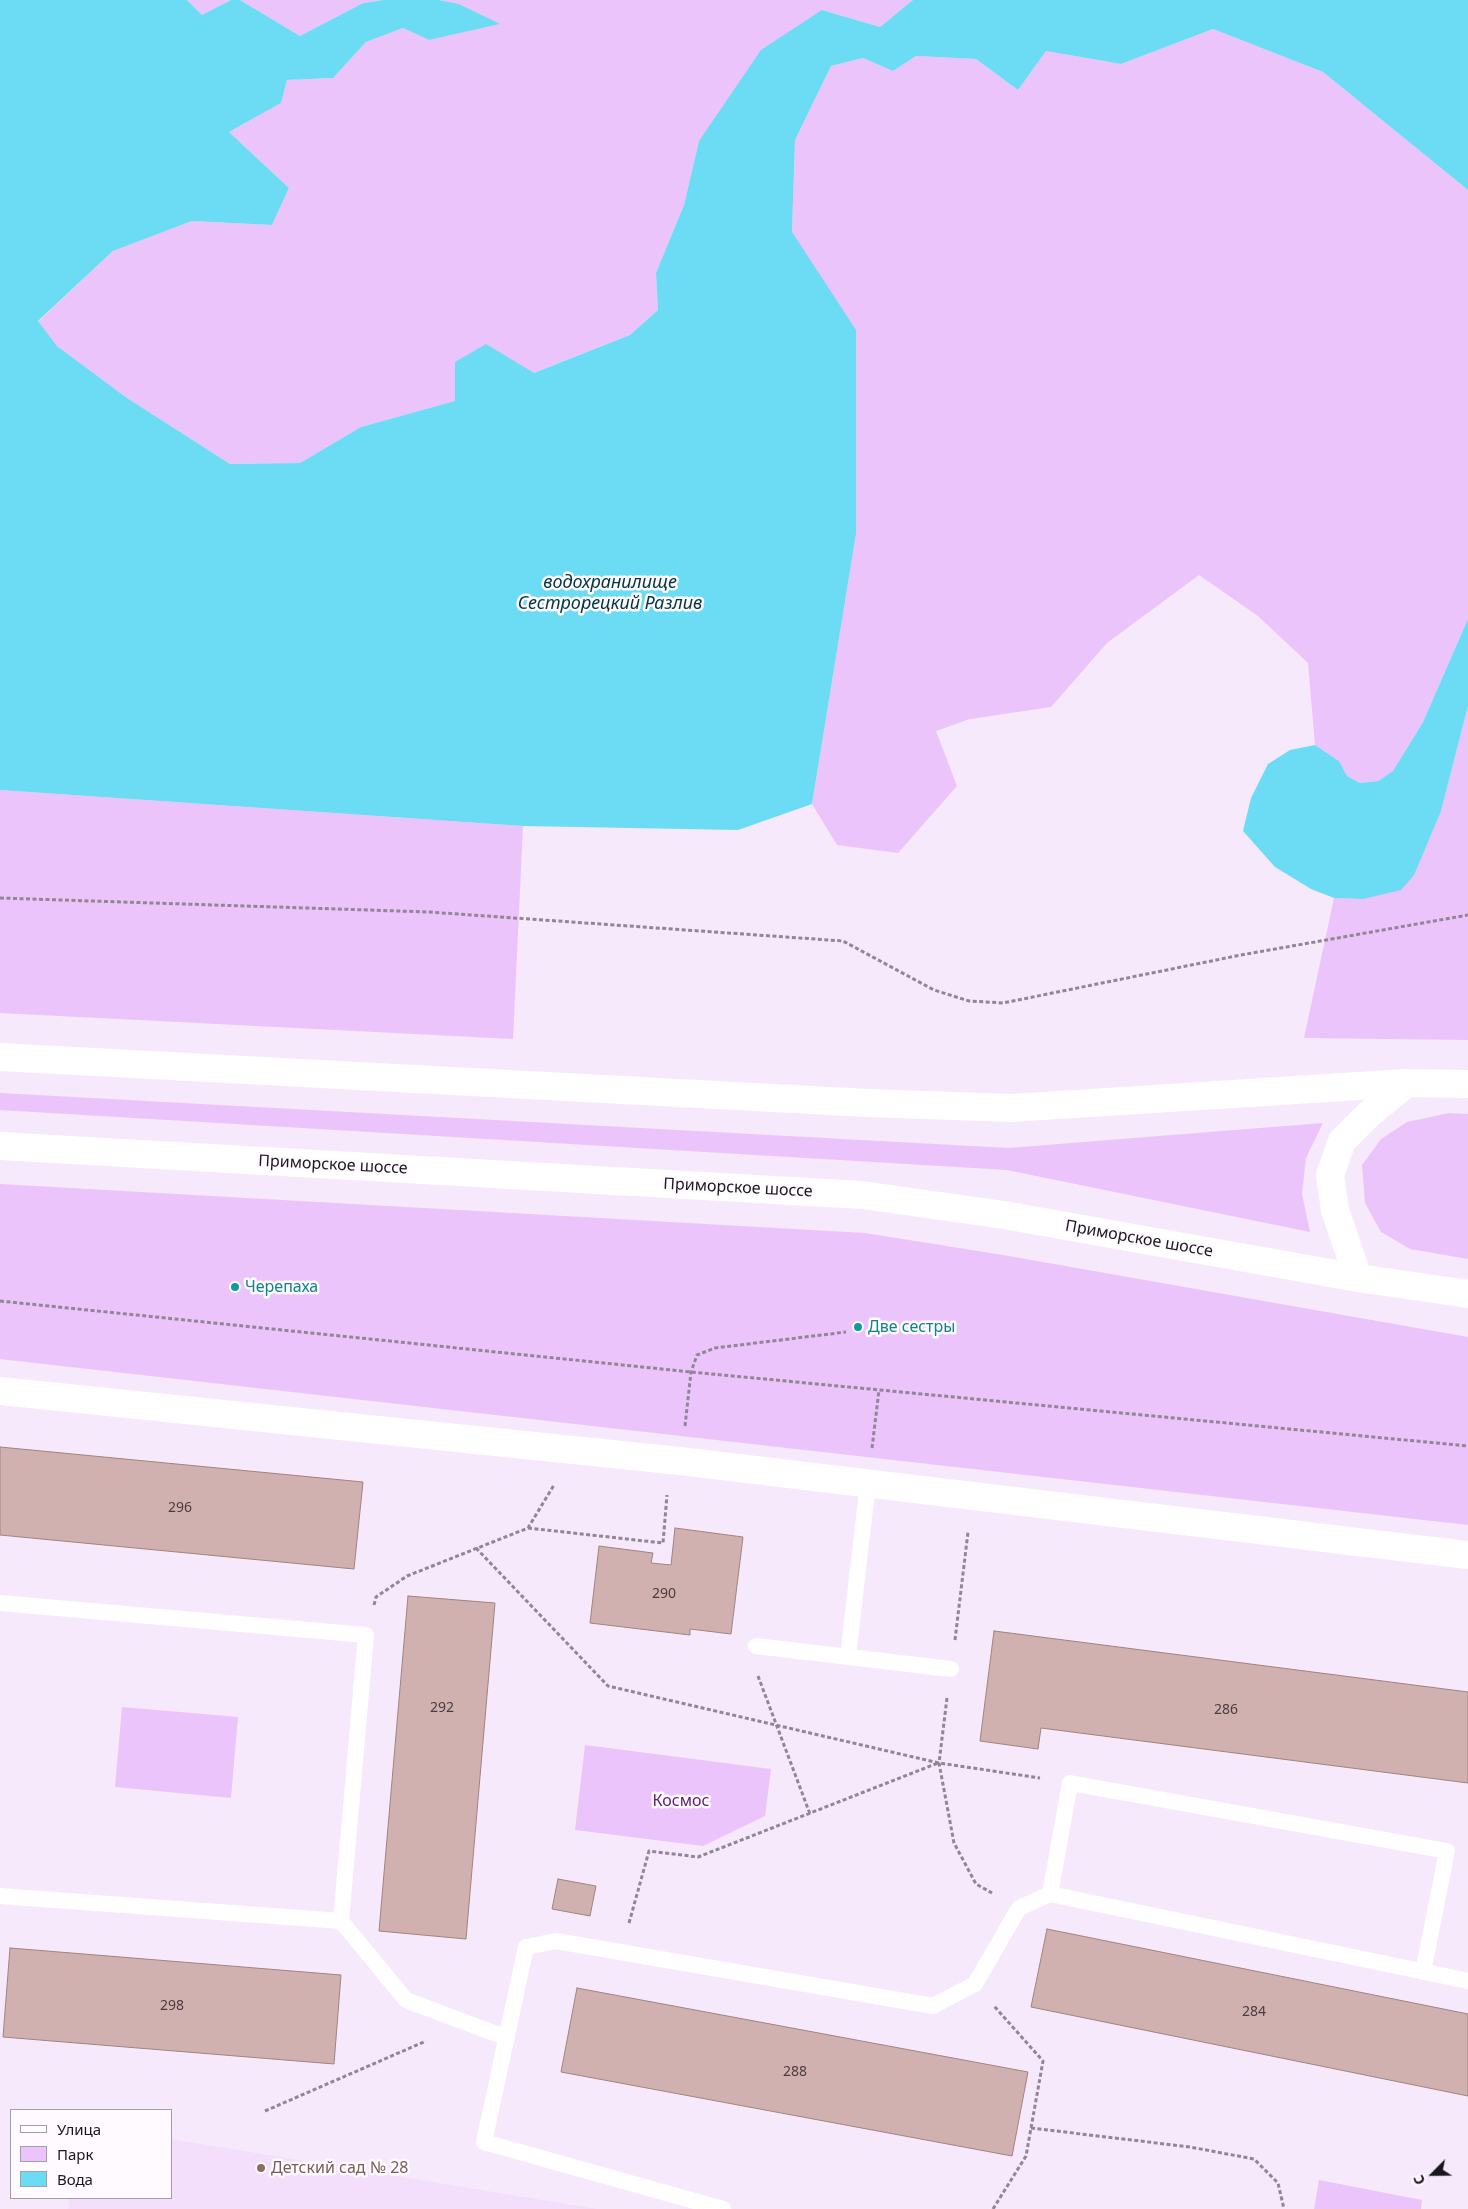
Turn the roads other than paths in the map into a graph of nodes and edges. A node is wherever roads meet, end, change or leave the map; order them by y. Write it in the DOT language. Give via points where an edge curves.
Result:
graph roads {
  1 [pos="0,1057"];
  2 [pos="1407,1083"];
  3 [pos="1468,1084"];
  4 [pos="0,1146"];
  5 [pos="1358,1278"];
  6 [pos="1468,1294"];
  7 [pos="0,1391"];
  8 [pos="868,1483"];
  9 [pos="1468,1554"];
  10 [pos="0,1603"];
  11 [pos="756,1646"];
  12 [pos="848,1656"];
  13 [pos="951,1669"];
  14 [pos="1050,1894"];
  15 [pos="0,1896"];
  16 [pos="341,1921"];
  17 [pos="1423,1972"];
  18 [pos="1468,1981"];
  19 [pos="507,2038"];
  20 [pos="723,2209"];
  1 -- 2 [label="main road" via="1011,1108"];
  2 -- 3 [label="main road"];
  2 -- 5 [label="main road" via="1342,1141 1330,1175 1335,1210"];
  4 -- 5 [label="main road, Приморское шоссе" via="862,1196 1004,1215"];
  5 -- 6 [label="main road, Приморское шоссе"];
  7 -- 8 [label="main road"];
  8 -- 9 [label="main road"];
  8 -- 12 [label="lane"];
  10 -- 16 [label="lane" via="366,1635"];
  11 -- 12 [label="lane"];
  12 -- 13 [label="lane"];
  14 -- 17 [label="lane"];
  14 -- 17 [label="lane" via="1070,1782 1447,1851"];
  14 -- 19 [label="lane" via="1019,1908 975,1984 933,2006 556,1941 526,1948"];
  15 -- 16 [label="lane"];
  16 -- 19 [label="lane" via="406,2000"];
  17 -- 18 [label="lane"];
  19 -- 20 [label="lane" via="484,2142"];
}
